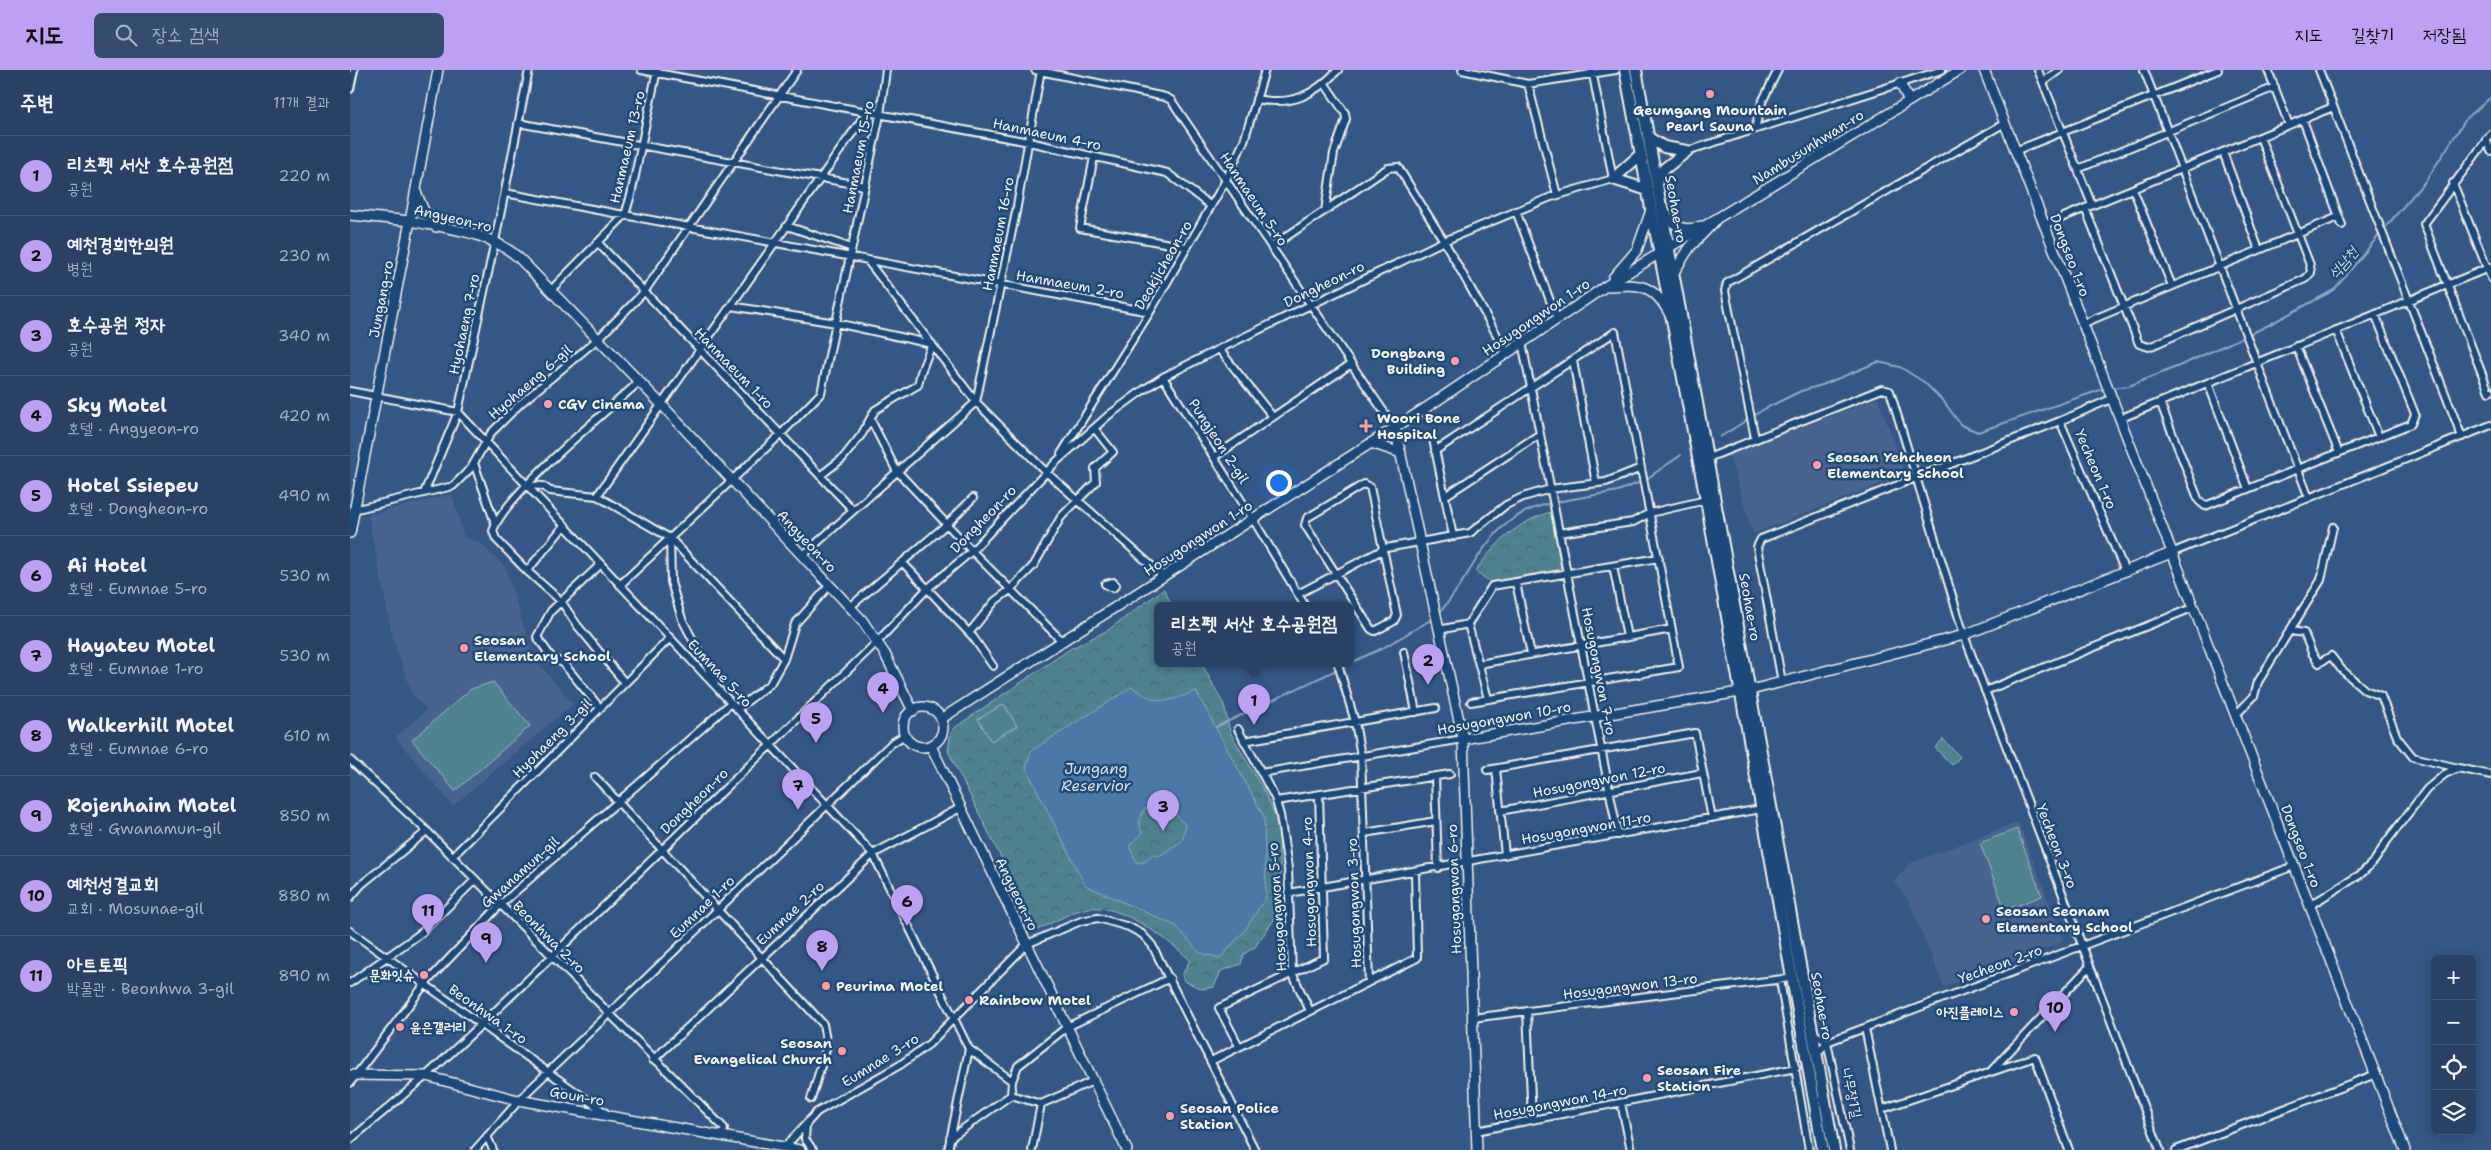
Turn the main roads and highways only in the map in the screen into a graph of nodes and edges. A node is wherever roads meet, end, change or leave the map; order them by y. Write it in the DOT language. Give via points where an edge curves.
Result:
graph roads {
  1 [pos="1625,70"];
  2 [pos="1636,70"];
  3 [pos="1649,138"];
  4 [pos="1641,154"];
  5 [pos="1657,179"];
  6 [pos="1648,190"];
  7 [pos="1665,251"];
  8 [pos="1746,691"];
  9 [pos="1823,1150"];
  10 [pos="1834,1150"];
  1 -- 4 [label="main road, Seohae-ro"];
  2 -- 3 [label="main road, Seohae-ro"];
  3 -- 5 [label="main road, Seohae-ro"];
  3 -- 5 [label="main road" via="1664,147 1687,151 1664,169"];
  4 -- 6 [label="main road, Seohae-ro"];
  4 -- 6 [label="main road" via="1613,179"];
  5 -- 7 [label="main road, Seohae-ro"];
  6 -- 7 [label="main road, Seohae-ro"];
  7 -- 8 [label="main road, Seohae-ro" via="1674,324 1706,500"];
  7 -- 8 [label="main road, Seohae-ro" via="1674,272"];
  8 -- 9 [label="main road, Seohae-ro" via="1761,809"];
  8 -- 10 [label="main road, Seohae-ro"];
}
